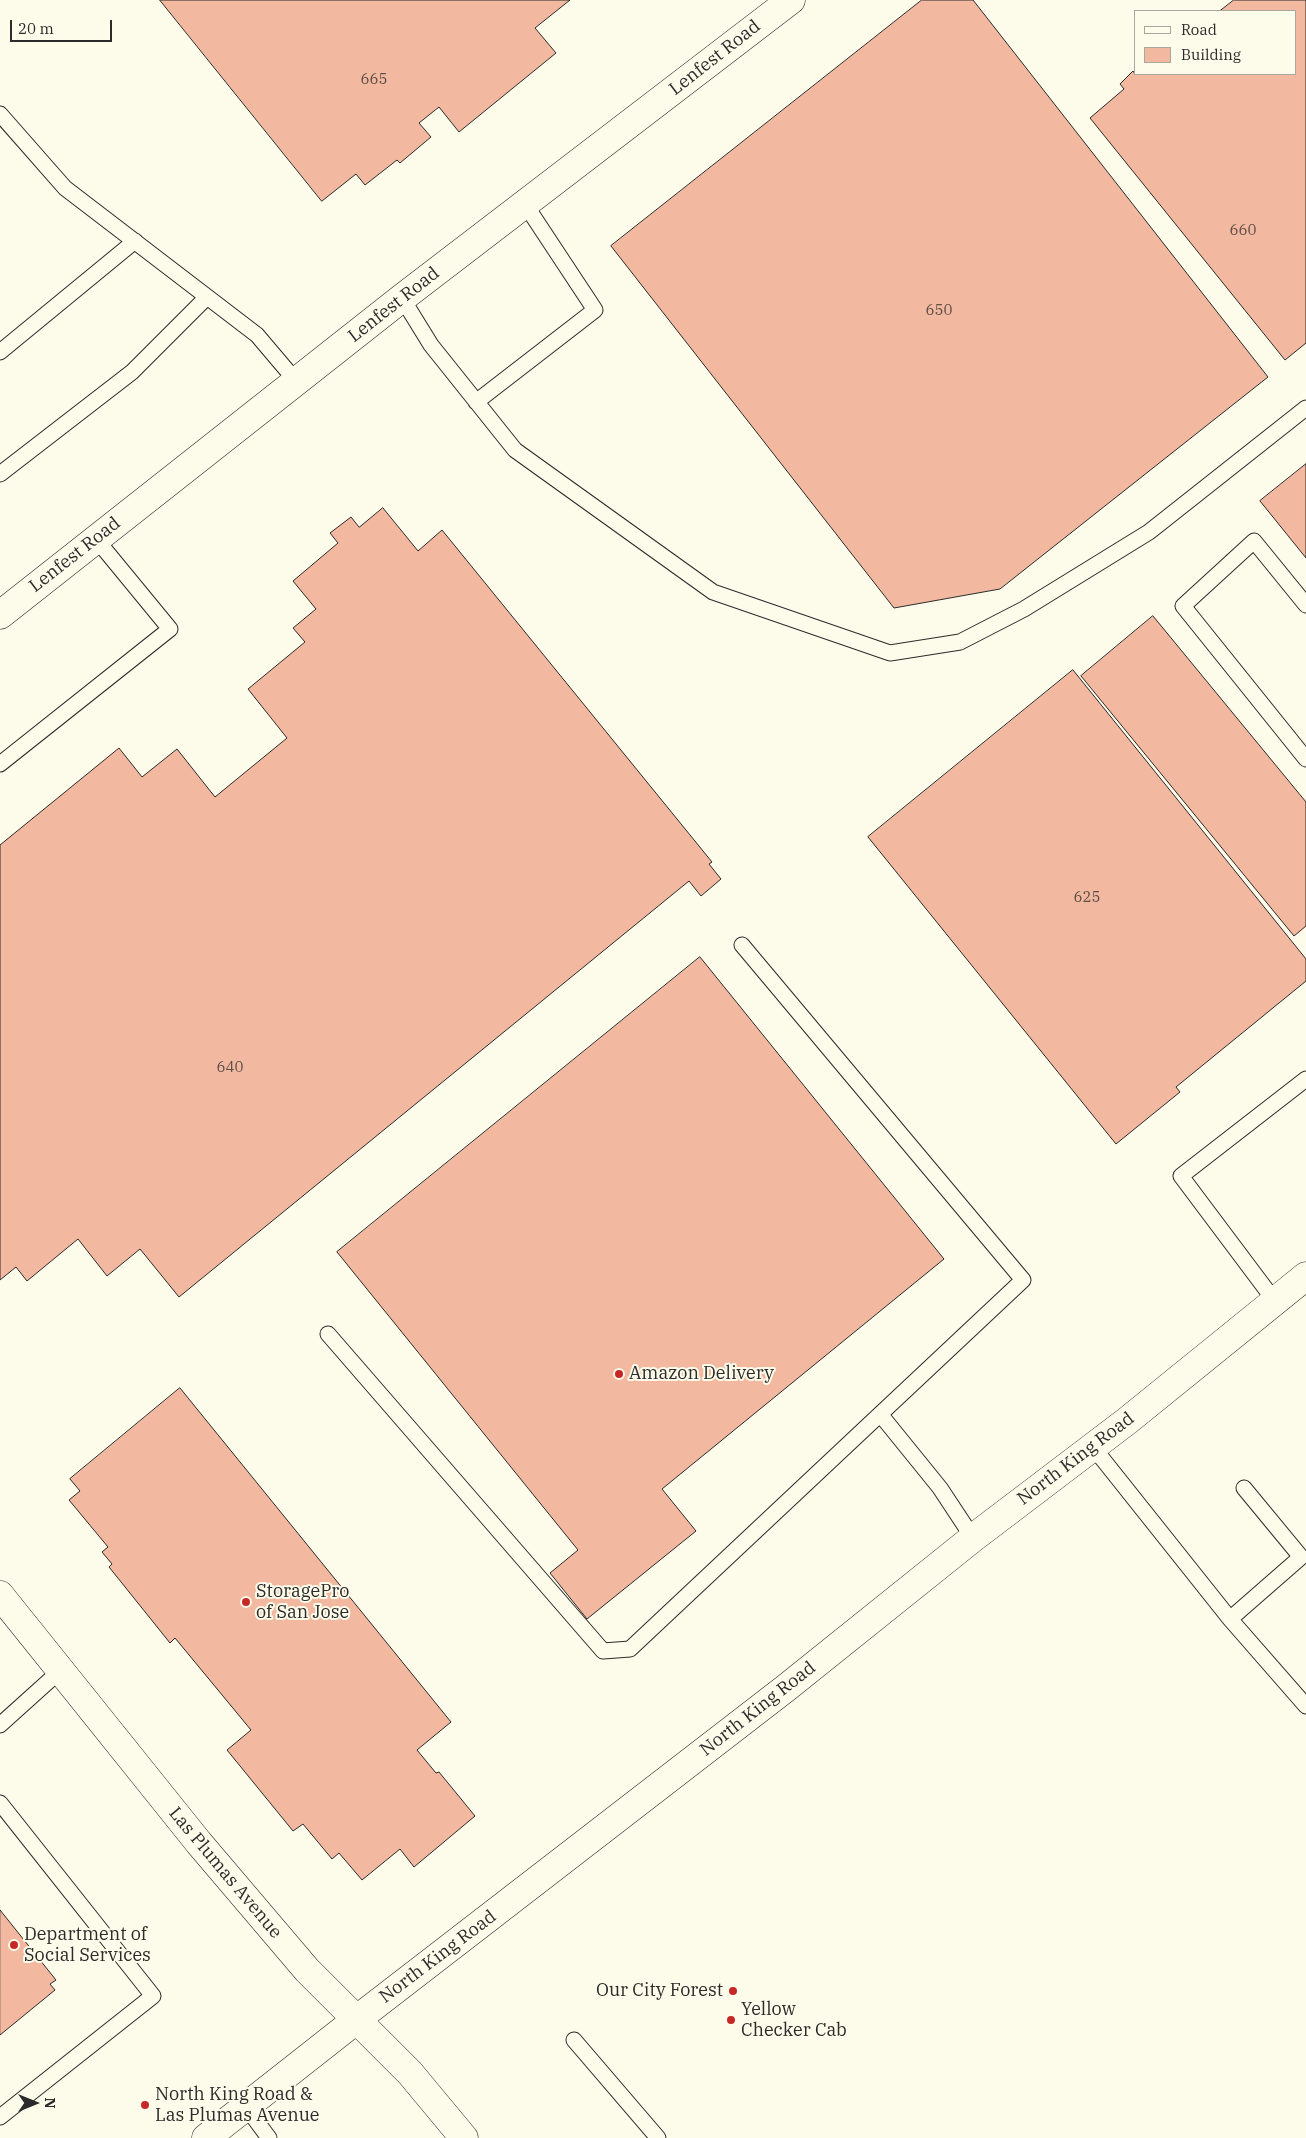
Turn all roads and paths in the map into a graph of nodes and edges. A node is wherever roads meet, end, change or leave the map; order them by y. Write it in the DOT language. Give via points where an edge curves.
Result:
graph roads {
  1 [pos="791,0"];
  2 [pos="0,114"];
  3 [pos="525,204"];
  4 [pos="135,241"];
  5 [pos="207,297"];
  6 [pos="402,298"];
  7 [pos="0,352"];
  8 [pos="296,381"];
  9 [pos="476,402"];
  10 [pos="1306,408"];
  11 [pos="0,474"];
  12 [pos="96,539"];
  13 [pos="1306,604"];
  14 [pos="0,615"];
  15 [pos="1306,759"];
  16 [pos="0,764"];
  17 [pos="742,945"];
  18 [pos="1306,1079"];
  19 [pos="1306,1276"];
  20 [pos="1274,1300"];
  21 [pos="328,1334"];
  22 [pos="880,1414"];
  23 [pos="1093,1447"];
  24 [pos="1244,1488"];
  25 [pos="973,1538"];
  26 [pos="0,1595"];
  27 [pos="1230,1620"];
  28 [pos="61,1670"];
  29 [pos="1306,1706"];
  30 [pos="0,1725"];
  31 [pos="0,1803"];
  32 [pos="356,2020"];
  33 [pos="574,2040"];
  34 [pos="246,2107"];
  35 [pos="0,2117"];
  36 [pos="206,2138"];
  37 [pos="269,2138"];
  38 [pos="464,2138"];
  39 [pos="658,2138"];
  1 -- 3 [label="street, Lenfest Road"];
  2 -- 4 [label="lane" via="65,188"];
  3 -- 6 [label="street, Lenfest Road"];
  3 -- 9 [label="lane" via="595,310"];
  4 -- 5 [label="lane"];
  4 -- 7 [label="lane"];
  5 -- 8 [label="lane" via="257,335"];
  5 -- 11 [label="lane" via="132,372"];
  6 -- 8 [label="street, Lenfest Road"];
  6 -- 9 [label="lane" via="431,345"];
  8 -- 12 [label="street, Lenfest Road"];
  9 -- 10 [label="lane" via="515,450 713,592 890,653 960,642 1024,609 1149,532"];
  12 -- 14 [label="street, Lenfest Road"];
  12 -- 16 [label="lane" via="170,629"];
  13 -- 15 [label="lane" via="1254,542 1183,606"];
  17 -- 22 [label="lane" via="1023,1280"];
  18 -- 20 [label="lane" via="1181,1176"];
  19 -- 20 [label="street, North King Road"];
  20 -- 23 [label="street, North King Road"];
  21 -- 22 [label="lane" via="603,1651 630,1649"];
  22 -- 25 [label="lane" via="940,1488"];
  23 -- 25 [label="street, North King Road"];
  23 -- 27 [label="lane"];
  24 -- 27 [label="lane" via="1301,1557"];
  25 -- 32 [label="street, North King Road" via="770,1700"];
  26 -- 28 [label="street, Las Plumas Avenue"];
  27 -- 29 [label="lane"];
  28 -- 30 [label="lane"];
  28 -- 32 [label="street, Las Plumas Avenue" via="199,1843 306,1970"];
  31 -- 35 [label="lane" via="153,1996"];
  32 -- 34 [label="street, North King Road"];
  32 -- 38 [label="street, Las Plumas Avenue" via="410,2073"];
  33 -- 39 [label="lane"];
  34 -- 36 [label="street, North King Road"];
  34 -- 37 [label="lane"];
}
